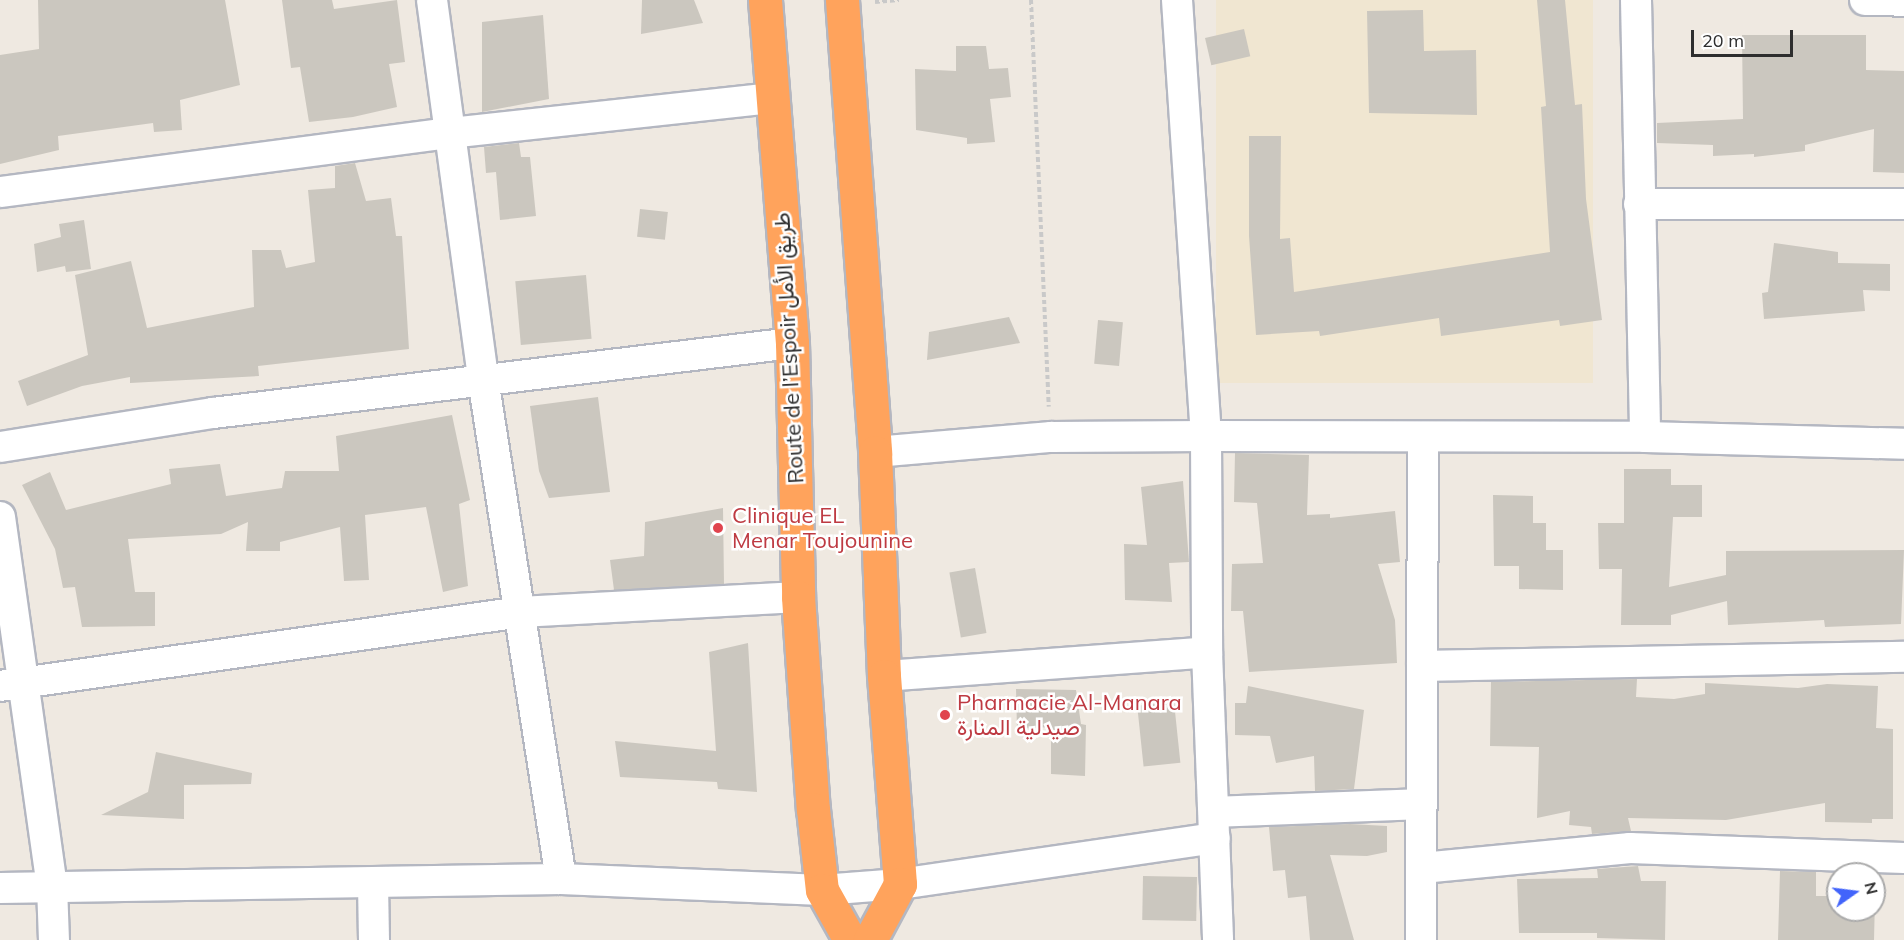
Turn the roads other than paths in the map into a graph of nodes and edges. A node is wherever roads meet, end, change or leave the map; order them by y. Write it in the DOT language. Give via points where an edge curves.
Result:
graph roads {
  1 [pos="432,0"];
  2 [pos="765,0"];
  3 [pos="842,0"];
  4 [pos="1177,0"];
  5 [pos="1636,0"];
  6 [pos="1864,0"];
  7 [pos="1904,1"];
  8 [pos="772,98"];
  9 [pos="450,133"];
  10 [pos="0,192"];
  11 [pos="1638,204"];
  12 [pos="1904,204"];
  13 [pos="792,343"];
  14 [pos="483,379"];
  15 [pos="1206,436"];
  16 [pos="1645,437"];
  17 [pos="1423,439"];
  18 [pos="1904,444"];
  19 [pos="0,447"];
  20 [pos="875,452"];
  21 [pos="0,517"];
  22 [pos="798,597"];
  23 [pos="521,612"];
  24 [pos="1207,652"];
  25 [pos="1904,657"];
  26 [pos="1422,666"];
  27 [pos="884,676"];
  28 [pos="12,684"];
  29 [pos="1422,804"];
  30 [pos="1214,825"];
  31 [pos="1904,858"];
  32 [pos="1422,868"];
  33 [pos="561,879"];
  34 [pos="373,883"];
  35 [pos="900,884"];
  36 [pos="52,886"];
  37 [pos="0,888"];
  38 [pos="822,890"];
  39 [pos="54,940"];
  40 [pos="374,940"];
  41 [pos="850,940"];
  42 [pos="870,940"];
  43 [pos="1218,940"];
  44 [pos="1421,940"];
  1 -- 9 [label="street"];
  2 -- 8 [label="highway, Route de l’Espoir طريق الأمل"];
  3 -- 20 [label="highway"];
  4 -- 15 [label="street"];
  5 -- 11 [label="street"];
  6 -- 7 [label="street"];
  8 -- 9 [label="street"];
  8 -- 13 [label="highway, Route de l’Espoir طريق الأمل"];
  9 -- 10 [label="street"];
  9 -- 14 [label="street"];
  11 -- 12 [label="street"];
  11 -- 16 [label="street"];
  13 -- 14 [label="street"];
  13 -- 22 [label="highway, Route de l’Espoir طريق الأمل"];
  14 -- 19 [label="street" via="213,412"];
  14 -- 23 [label="street"];
  15 -- 17 [label="street"];
  15 -- 20 [label="street" via="1051,437"];
  15 -- 24 [label="street"];
  16 -- 17 [label="street"];
  16 -- 18 [label="street"];
  17 -- 26 [label="street"];
  20 -- 27 [label="highway"];
  21 -- 28 [label="street"];
  22 -- 23 [label="street"];
  22 -- 38 [label="highway, Route de l’Espoir طريق الأمل"];
  23 -- 28 [label="street"];
  23 -- 33 [label="street"];
  24 -- 27 [label="street"];
  24 -- 30 [label="street"];
  25 -- 26 [label="street"];
  26 -- 29 [label="street"];
  27 -- 35 [label="highway"];
  28 -- 36 [label="street"];
  29 -- 30 [label="street"];
  29 -- 32 [label="street"];
  30 -- 35 [label="street"];
  30 -- 43 [label="street"];
  31 -- 32 [label="street" via="1630,848"];
  32 -- 44 [label="street"];
  33 -- 34 [label="street"];
  33 -- 38 [label="street"];
  34 -- 36 [label="street"];
  34 -- 40 [label="street"];
  35 -- 38 [label="street"];
  35 -- 42 [label="highway"];
  36 -- 37 [label="street"];
  36 -- 39 [label="street"];
  38 -- 41 [label="highway, Route de l’Espoir طريق الأمل"];
}
